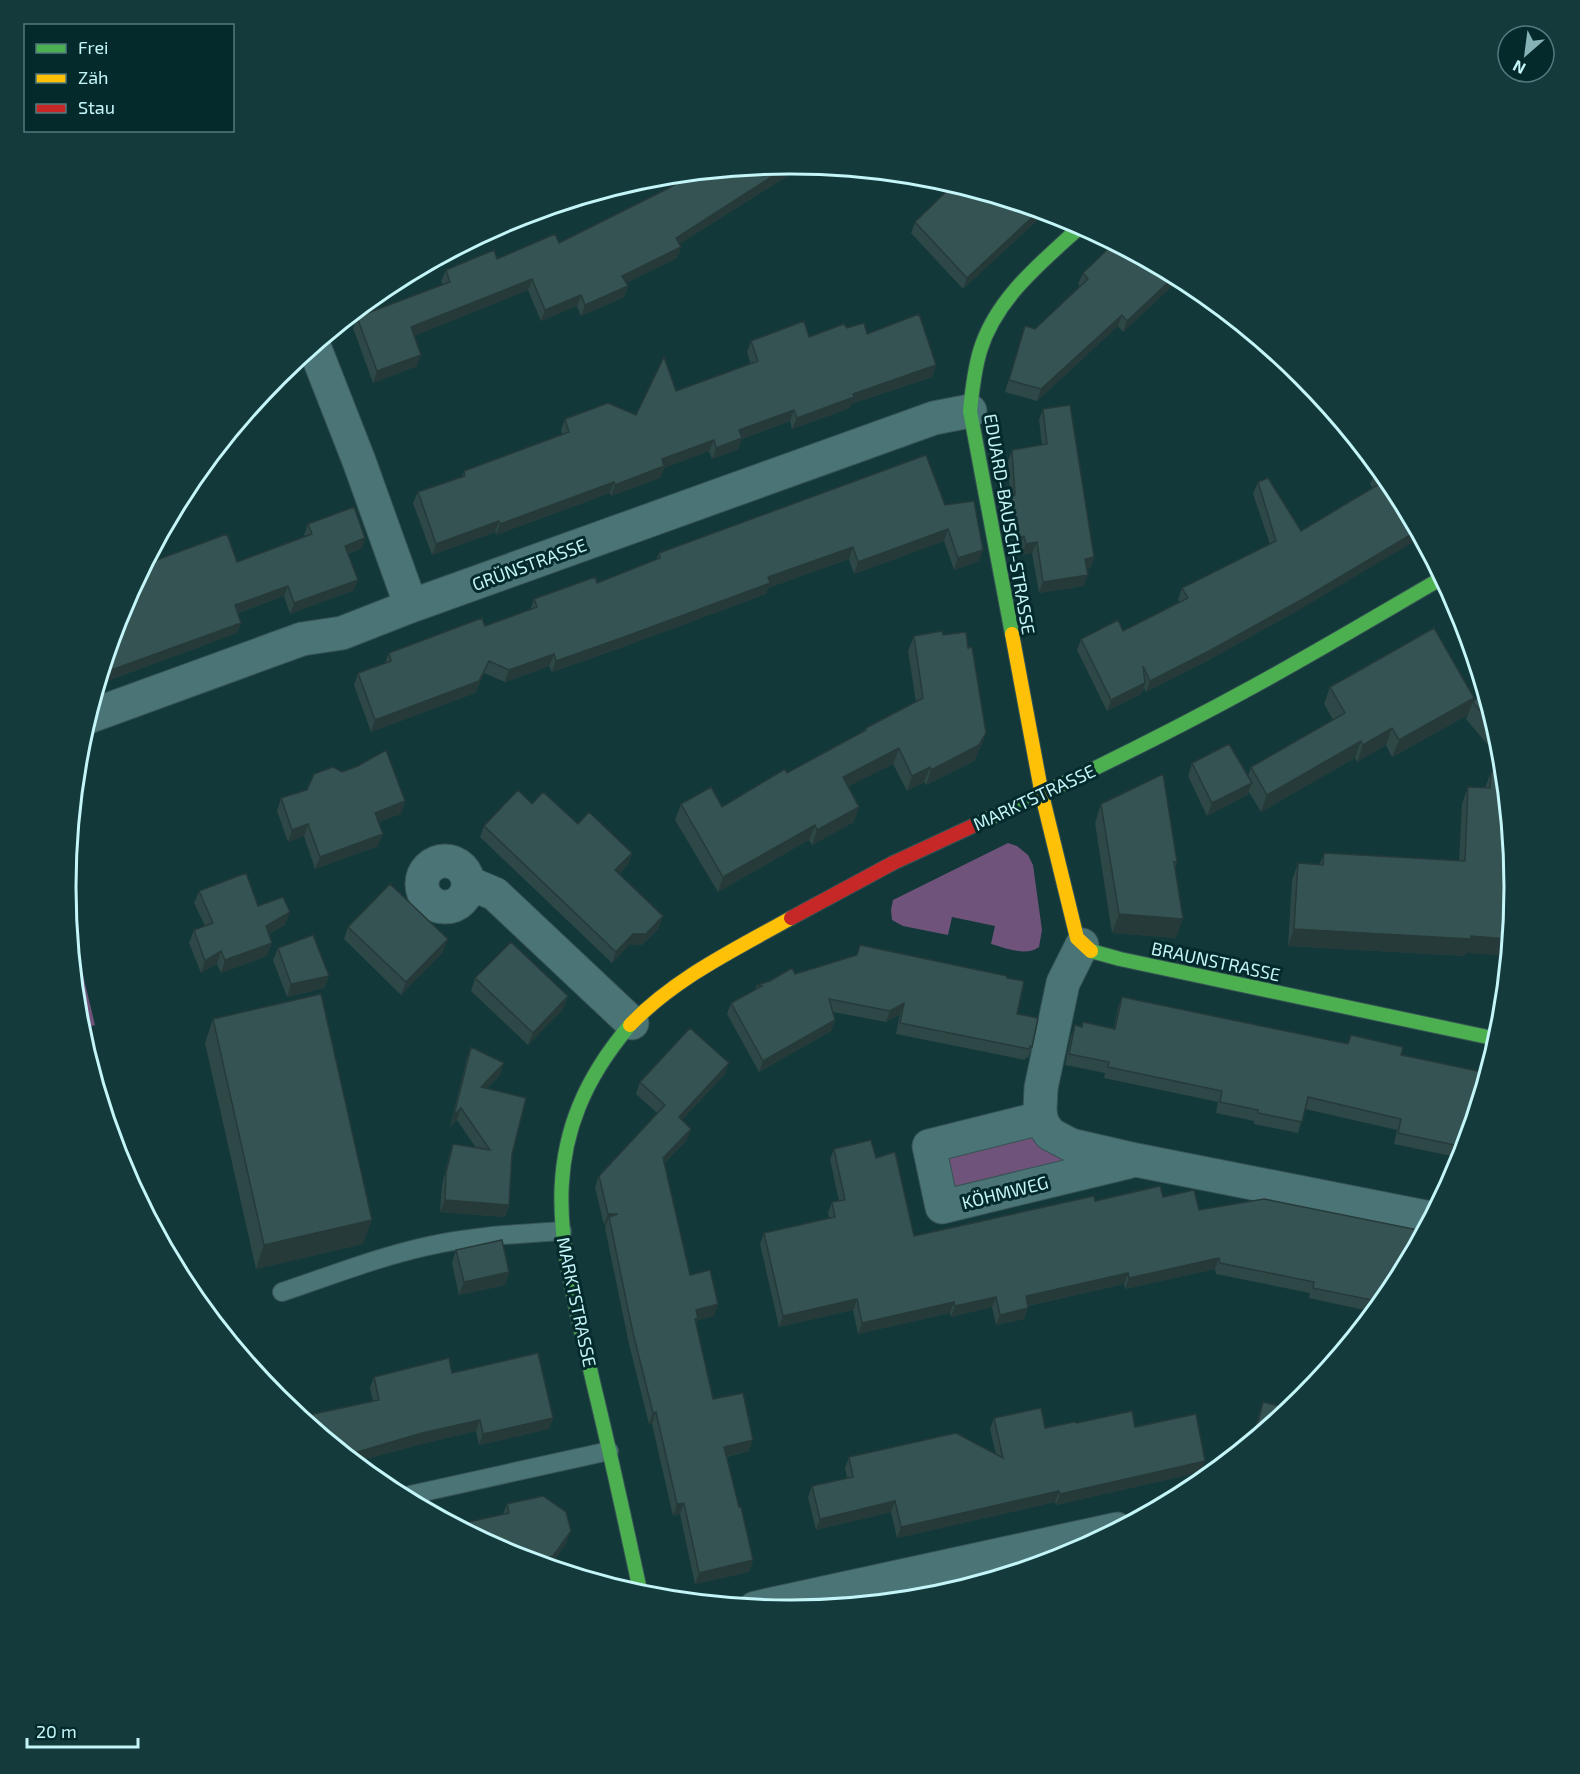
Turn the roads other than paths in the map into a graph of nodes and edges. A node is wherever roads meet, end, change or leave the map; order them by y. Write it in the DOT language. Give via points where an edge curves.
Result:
graph roads {
  1 [pos="1074,233"];
  2 [pos="317,354"];
  3 [pos="970,411"];
  4 [pos="1436,586"];
  5 [pos="411,606"];
  6 [pos="98,713"];
  7 [pos="1042,795"];
  8 [pos="468,884"];
  9 [pos="1082,945"];
  10 [pos="632,1023"];
  11 [pos="1488,1036"];
  12 [pos="1041,1118"];
  13 [pos="1136,1160"];
  14 [pos="1423,1217"];
  15 [pos="561,1231"];
  16 [pos="282,1292"];
  17 [pos="609,1451"];
  18 [pos="416,1494"];
  19 [pos="1086,1536"];
  20 [pos="639,1584"];
  21 [pos="792,1600"];
  1 -- 3 [label="street, EDUARD-BAUSCH-STRASSE" via="1012,292 994,316 976,358"];
  2 -- 5 [label="street"];
  3 -- 5 [label="street, GRÜNSTRASSE" via="934,417"];
  3 -- 7 [label="street, EDUARD-BAUSCH-STRASSE"];
  4 -- 7 [label="street, MARKTSTRASSE" via="1256,685"];
  5 -- 6 [label="street, GRÜNSTRASSE" via="342,633 302,639"];
  7 -- 9 [label="street" via="1074,931"];
  7 -- 10 [label="street, MARKTSTRASSE" via="915,852 818,903 711,963 650,1005"];
  8 -- 10 [label="street" via="495,894"];
  9 -- 11 [label="street, BRAUNSTRASSE" via="1120,959"];
  9 -- 12 [label="street" via="1063,983 1041,1088"];
  10 -- 15 [label="street, MARKTSTRASSE" via="598,1067 571,1127 561,1183"];
  12 -- 13 [label="street, KÖHMWEG" via="1050,1134 1062,1141"];
  12 -- 13 [label="street, KÖHMWEG" via="929,1146 942,1207"];
  13 -- 14 [label="street, KÖHMWEG"];
  15 -- 16 [label="lane" via="428,1246"];
  15 -- 17 [label="street, MARKTSTRASSE"];
  17 -- 18 [label="lane"];
  17 -- 20 [label="street, MARKTSTRASSE"];
  19 -- 21 [label="street"];
}
